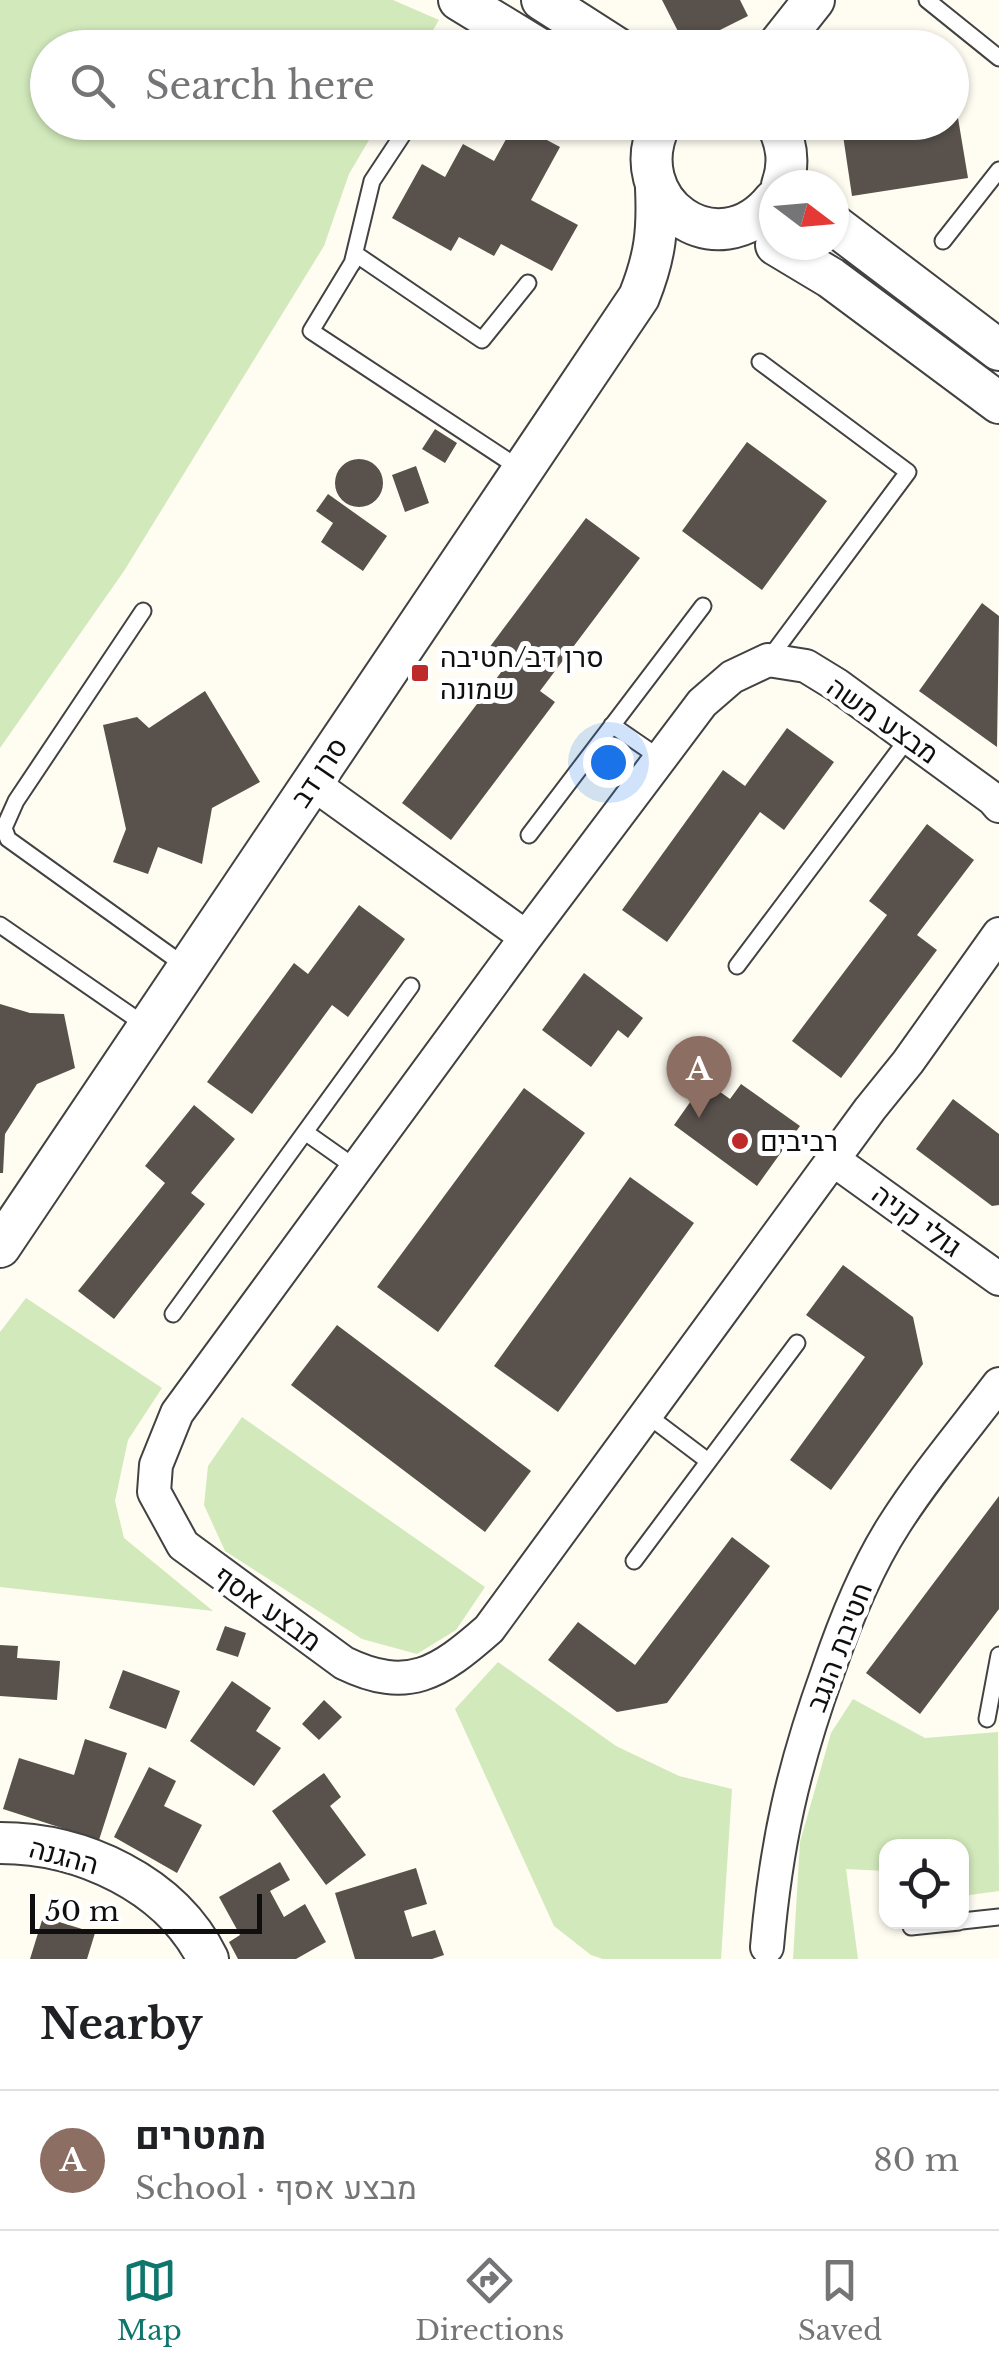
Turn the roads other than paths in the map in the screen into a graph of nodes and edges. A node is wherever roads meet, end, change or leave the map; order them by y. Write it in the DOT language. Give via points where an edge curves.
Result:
graph roads {
  1 [pos="458,0"];
  2 [pos="542,0"];
  3 [pos="818,0"];
  4 [pos="926,0"];
  5 [pos="508,30"];
  6 [pos="589,30"];
  7 [pos="792,30"];
  8 [pos="810,30"];
  9 [pos="964,30"];
  10 [pos="969,34"];
  11 [pos="999,58"];
  12 [pos="399,140"];
  13 [pos="644,140"];
  14 [pos="654,140"];
  15 [pos="999,170"];
  16 [pos="653,178"];
  17 [pos="759,214"];
  18 [pos="726,228"];
  19 [pos="849,236"];
  20 [pos="759,239"];
  21 [pos="942,242"];
  22 [pos="802,260"];
  23 [pos="352,264"];
  24 [pos="528,283"];
  25 [pos="639,297"];
  26 [pos="999,350"];
  27 [pos="760,362"];
  28 [pos="999,402"];
  29 [pos="523,471"];
  30 [pos="703,606"];
  31 [pos="143,612"];
  32 [pos="768,660"];
  33 [pos="612,725"];
  34 [pos="910,738"];
  35 [pos="660,758"];
  36 [pos="312,783"];
  37 [pos="999,806"];
  38 [pos="529,835"];
  39 [pos="0,925"];
  40 [pos="999,934"];
  41 [pos="526,937"];
  42 [pos="737,966"];
  43 [pos="188,968"];
  44 [pos="411,986"];
  45 [pos="148,1028"];
  46 [pos="305,1132"];
  47 [pos="835,1160"];
  48 [pos="356,1168"];
  49 [pos="0,1247"];
  50 [pos="999,1279"];
  51 [pos="173,1314"];
  52 [pos="797,1343"];
  53 [pos="999,1384"];
  54 [pos="646,1415"];
  55 [pos="708,1462"];
  56 [pos="634,1561"];
  57 [pos="999,1656"];
  58 [pos="987,1719"];
  59 [pos="0,1843"];
  60 [pos="999,1917"];
  61 [pos="969,1920"];
  62 [pos="767,1947"];
  63 [pos="208,1959"];
  1 -- 5 [label="street"];
  2 -- 6 [label="street"];
  3 -- 7 [label="street"];
  3 -- 8 [label="street"];
  4 -- 9 [label="lane"];
  10 -- 11 [label="lane"];
  12 -- 23 [label="lane" via="372,181"];
  13 -- 16 [label="street"];
  14 -- 16 [label="street"];
  15 -- 21 [label="lane"];
  16 -- 18 [label="street" via="681,218"];
  16 -- 25 [label="street, סרן דב" via="658,226"];
  17 -- 18 [label="street, סרן דב"];
  18 -- 20 [label="street"];
  18 -- 25 [label="street, סרן דב"];
  19 -- 26 [label="street"];
  22 -- 28 [label="street"];
  23 -- 24 [label="lane" via="357,256 482,340"];
  23 -- 29 [label="lane" via="311,331"];
  25 -- 29 [label="street, סרן דב"];
  27 -- 32 [label="lane" via="908,472"];
  29 -- 36 [label="street, סרן דב"];
  30 -- 33 [label="lane"];
  31 -- 43 [label="lane" via="4,828 8,839"];
  32 -- 34 [label="street, מבצע משה" via="806,666"];
  32 -- 35 [label="street" via="732,677 702,703"];
  33 -- 35 [label="lane"];
  33 -- 38 [label="lane"];
  34 -- 37 [label="street, מבצע משה"];
  34 -- 42 [label="lane"];
  35 -- 41 [label="street"];
  36 -- 41 [label="street"];
  36 -- 43 [label="street, סרן דב"];
  39 -- 45 [label="lane"];
  40 -- 47 [label="street"];
  41 -- 48 [label="street, מבצע אסף"];
  43 -- 45 [label="street, סרן דב"];
  44 -- 46 [label="lane"];
  45 -- 49 [label="street, סרן דב"];
  46 -- 48 [label="lane"];
  46 -- 51 [label="lane"];
  47 -- 50 [label="street, גולי קניה"];
  47 -- 54 [label="street, מבצע אסף"];
  48 -- 54 [label="street, מבצע אסף" via="166,1436 154,1492 183,1545 369,1675 402,1680 433,1672 489,1629"];
  52 -- 55 [label="lane"];
  53 -- 62 [label="street, חטיבת הנגב" via="894,1525 837,1644 787,1798"];
  54 -- 55 [label="lane"];
  55 -- 56 [label="lane"];
  57 -- 58 [label="lane"];
  59 -- 63 [label="street, ההגנה" via="54,1848 117,1871 178,1913"];
  60 -- 61 [label="lane"];
}
